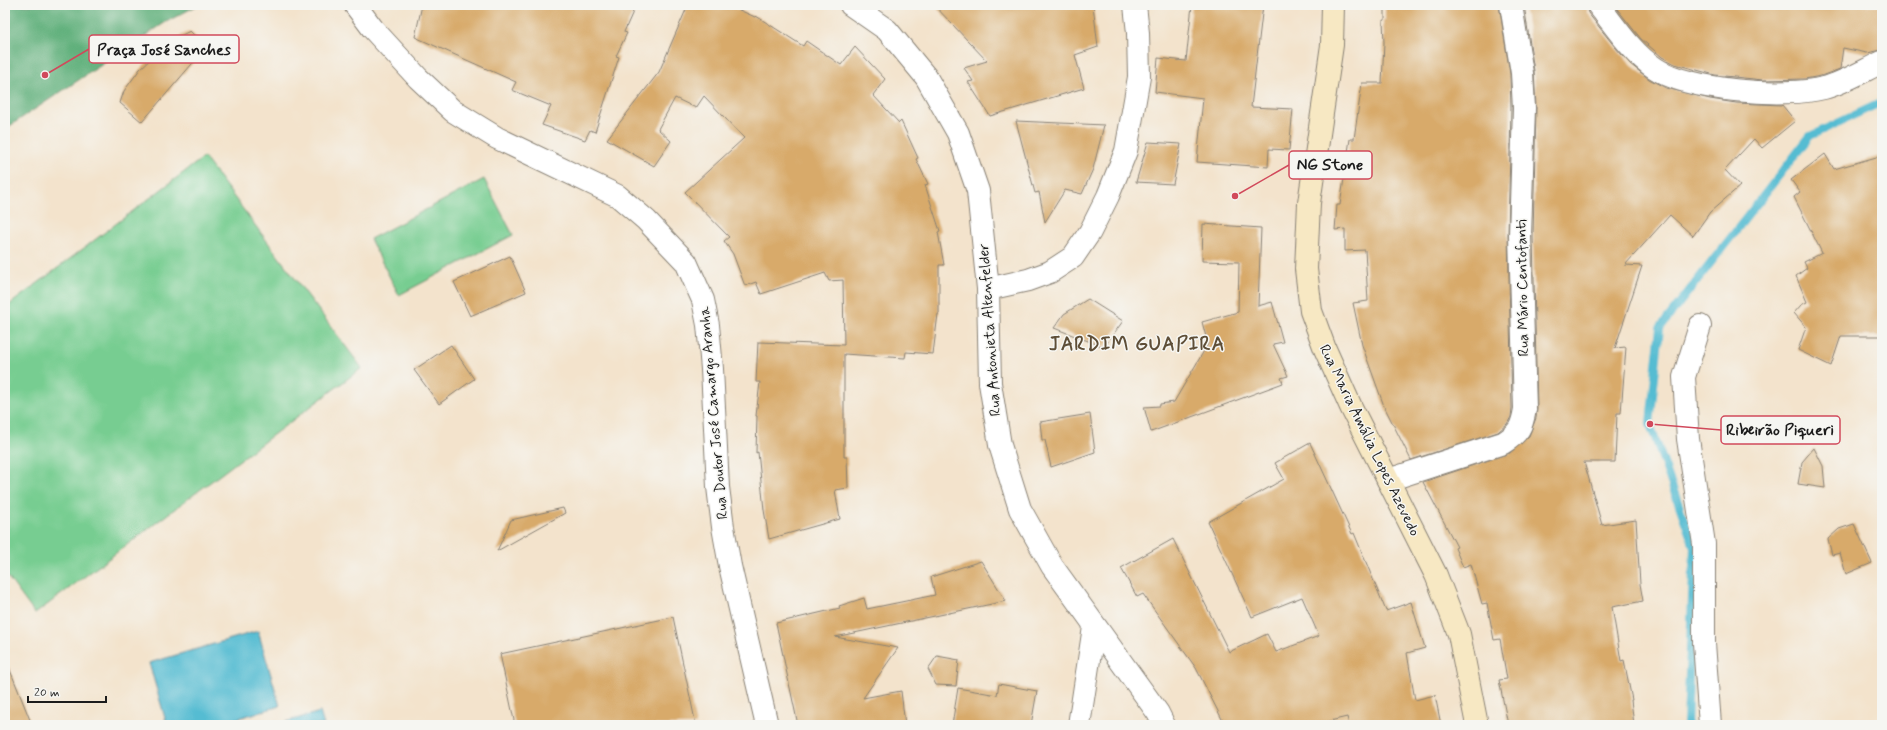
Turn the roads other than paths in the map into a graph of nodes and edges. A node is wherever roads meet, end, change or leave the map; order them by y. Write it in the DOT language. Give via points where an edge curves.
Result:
graph roads {
  1 [pos="355,5"];
  2 [pos="851,5"];
  3 [pos="1136,5"];
  4 [pos="1333,5"];
  5 [pos="1511,5"];
  6 [pos="1598,5"];
  7 [pos="1882,62"];
  8 [pos="988,289"];
  9 [pos="1700,326"];
  10 [pos="1388,480"];
  11 [pos="1094,627"];
  12 [pos="767,725"];
  13 [pos="1079,725"];
  14 [pos="1164,725"];
  15 [pos="1477,725"];
  16 [pos="1710,725"];
  1 -- 12 [label="street, Rua Doutor José Camargo Aranha" via="373,29 418,78 453,111 497,138 618,196 646,220 686,262 703,300 708,325 718,487 723,527"];
  2 -- 8 [label="street, Rua Antonieta Altenfelder" via="887,30 926,77 958,133 978,191"];
  3 -- 8 [label="street" via="1139,77 1126,151 1094,225 1073,257 1050,272"];
  4 -- 10 [label="main road, Rua Maria Amália Lopes Azevedo" via="1332,45 1309,203 1306,240 1307,284 1311,311 1325,349"];
  5 -- 10 [label="street, Rua Mário Centofanti" via="1522,74 1524,108 1520,235 1525,409 1522,423 1516,435 1503,443"];
  6 -- 7 [label="street" via="1638,53 1655,68 1673,78 1722,88 1796,92 1824,88"];
  8 -- 11 [label="street, Rua Antonieta Altenfelder" via="990,383 1000,445 1020,509 1052,566"];
  9 -- 16 [label="street" via="1684,377 1688,439 1704,544 1704,643"];
  10 -- 15 [label="main road, Rua Maria Amália Lopes Azevedo" via="1436,575 1459,634"];
  11 -- 13 [label="street"];
  11 -- 14 [label="street, Rua Antonieta Altenfelder" via="1158,713"];
}
